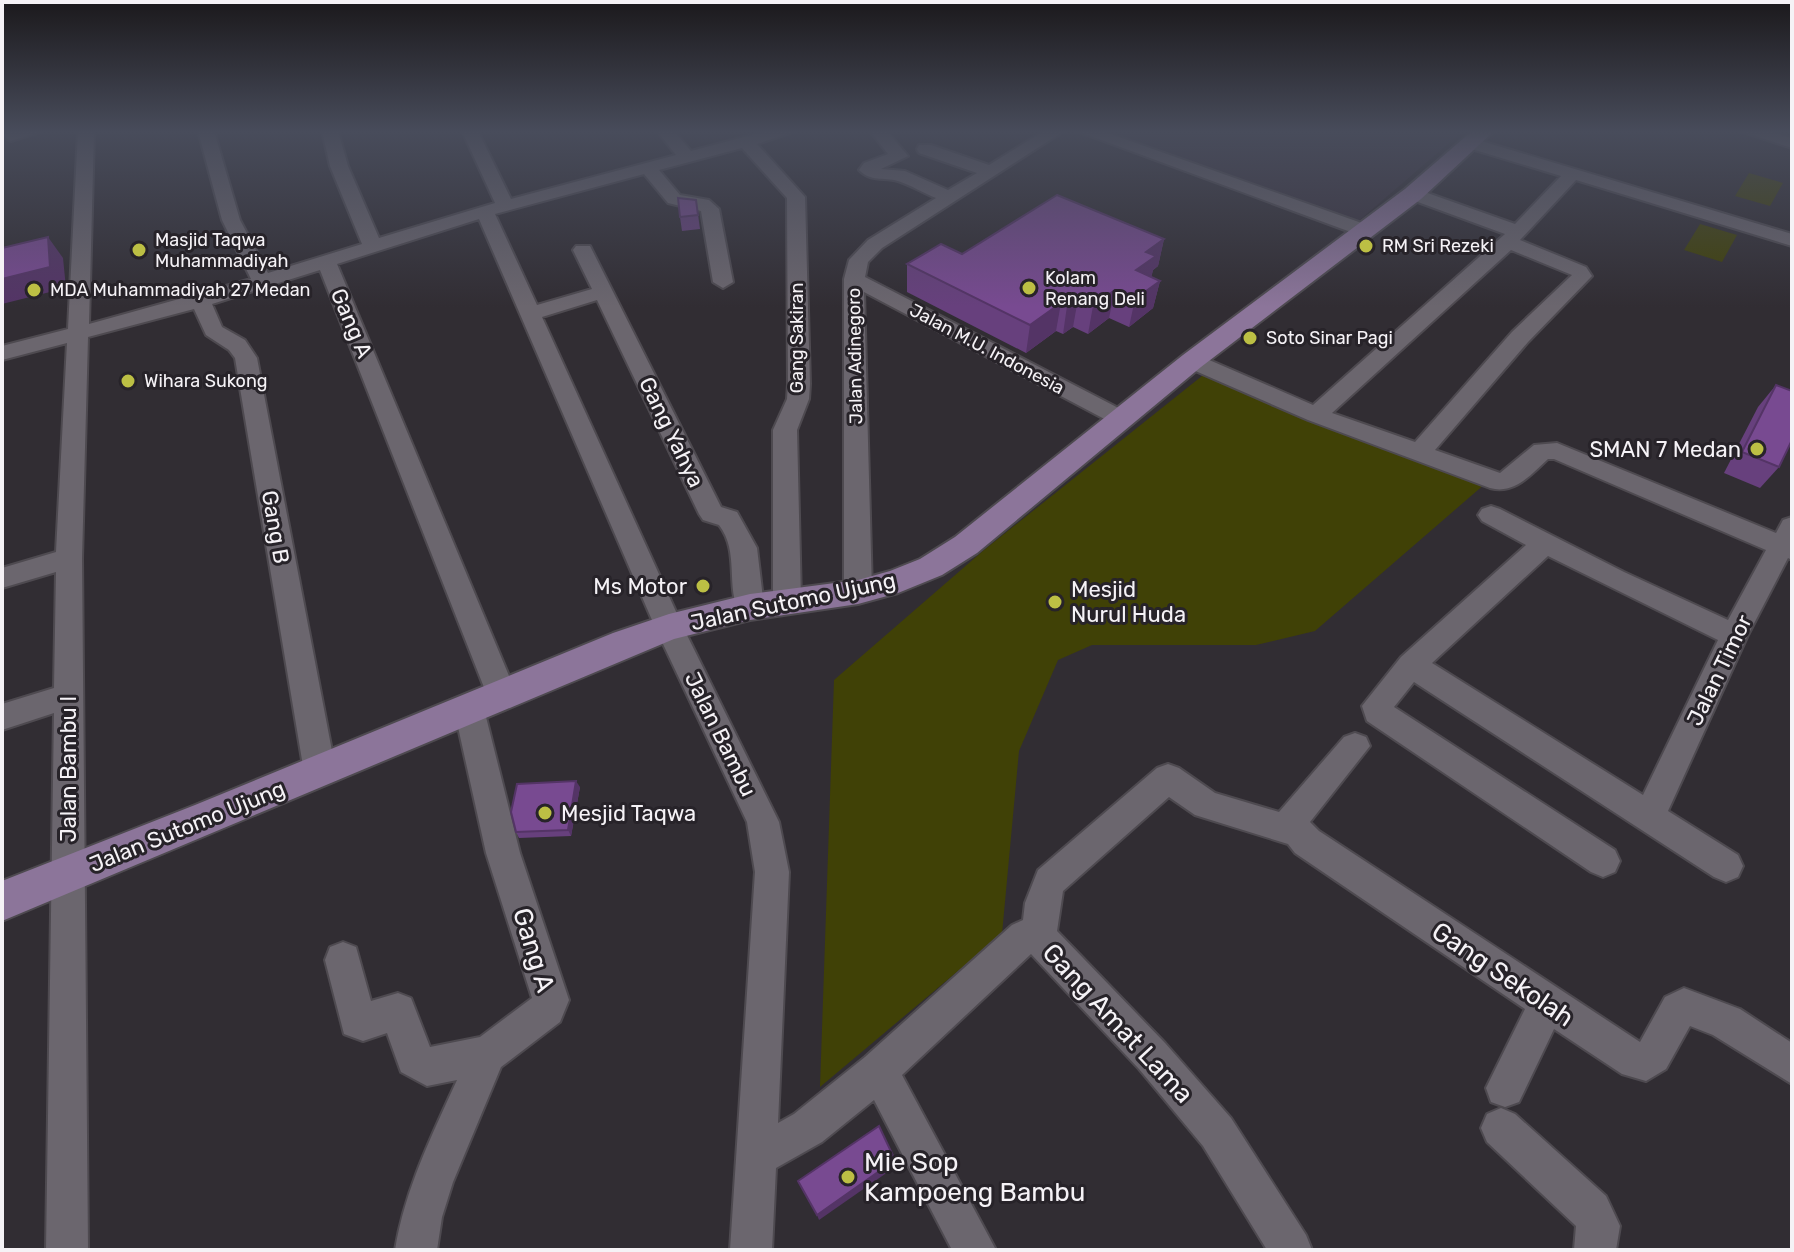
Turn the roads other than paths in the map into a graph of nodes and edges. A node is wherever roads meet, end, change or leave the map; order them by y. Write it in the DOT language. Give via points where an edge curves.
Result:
graph roads {
  1 [pos="83,189"];
  2 [pos="222,189"];
  3 [pos="349,189"];
  4 [pos="489,189"];
  5 [pos="564,189"];
  6 [pos="666,189"];
  7 [pos="790,189"];
  8 [pos="931,189"];
  9 [pos="960,189"];
  10 [pos="1249,189"];
  11 [pos="1418,189"];
  12 [pos="1558,189"];
  13 [pos="1623,189"];
  14 [pos="1413,194"];
  15 [pos="948,197"];
  16 [pos="495,208"];
  17 [pos="1363,230"];
  18 [pos="1514,237"];
  19 [pos="1792,240"];
  20 [pos="373,246"];
  21 [pos="583,250"];
  22 [pos="327,263"];
  23 [pos="854,279"];
  24 [pos="263,282"];
  25 [pos="723,282"];
  26 [pos="604,292"];
  27 [pos="201,301"];
  28 [pos="530,314"];
  29 [pos="76,336"];
  30 [pos="2,353"];
  31 [pos="1192,361"];
  32 [pos="1316,415"];
  33 [pos="1120,418"];
  34 [pos="1417,454"];
  35 [pos="1551,459"];
  36 [pos="1491,515"];
  37 [pos="1544,544"];
  38 [pos="1785,546"];
  39 [pos="69,558"];
  40 [pos="2,578"];
  41 [pos="858,592"];
  42 [pos="787,601"];
  43 [pos="750,607"];
  44 [pos="669,627"];
  45 [pos="1734,635"];
  46 [pos="1411,665"];
  47 [pos="502,695"];
  48 [pos="68,696"];
  49 [pos="469,709"];
  50 [pos="2,717"];
  51 [pos="1355,746"];
  52 [pos="320,772"];
  53 [pos="1649,816"];
  54 [pos="1297,832"];
  55 [pos="1603,861"];
  56 [pos="1726,866"];
  57 [pos="69,875"];
  58 [pos="2,901"];
  59 [pos="1039,937"];
  60 [pos="343,960"];
  61 [pos="1547,1004"];
  62 [pos="488,1054"];
  63 [pos="1792,1065"];
  64 [pos="879,1071"];
  65 [pos="1505,1088"];
  66 [pos="1501,1128"];
  67 [pos="765,1153"];
  68 [pos="67,1250"];
  69 [pos="416,1250"];
  70 [pos="751,1250"];
  71 [pos="975,1250"];
  72 [pos="1291,1250"];
  73 [pos="1595,1250"];
  1 -- 29 [label="street, Jalan Bambu I"];
  2 -- 24 [label="street" via="231,220"];
  3 -- 20 [label="street"];
  4 -- 16 [label="street, Jalan Bambu"];
  5 -- 16 [label="street"];
  6 -- 25 [label="street" via="674,199 710,209"];
  7 -- 42 [label="street, Gang Sakiran" via="796,197 799,384 785,430"];
  8 -- 15 [label="street"];
  9 -- 15 [label="street, Jalan Adinegoro"];
  10 -- 17 [label="street"];
  11 -- 14 [label="main road, Jalan Sutomo Ujung"];
  12 -- 18 [label="street"];
  13 -- 19 [label="street"];
  14 -- 17 [label="main road, Jalan Sutomo Ujung"];
  14 -- 18 [label="street"];
  15 -- 23 [label="street, Jalan Adinegoro" via="865,253"];
  16 -- 20 [label="street"];
  16 -- 28 [label="street, Jalan Bambu"];
  17 -- 31 [label="main road, Jalan Sutomo Ujung"];
  18 -- 32 [label="street"];
  18 -- 34 [label="street" via="1582,276 1520,337"];
  20 -- 22 [label="street"];
  21 -- 26 [label="street, Gang Yahya"];
  22 -- 24 [label="street"];
  22 -- 47 [label="street, Gang A"];
  23 -- 33 [label="street, Jalan M.U. Indonesia"];
  23 -- 41 [label="street, Jalan Adinegoro"];
  24 -- 27 [label="street"];
  26 -- 28 [label="street"];
  26 -- 43 [label="street, Gang Yahya" via="712,514 728,518 739,532"];
  27 -- 29 [label="street"];
  27 -- 52 [label="street, Gang B" via="213,331 237,345 246,358"];
  28 -- 44 [label="street, Jalan Bambu"];
  29 -- 30 [label="street"];
  29 -- 39 [label="street, Jalan Bambu I"];
  31 -- 32 [label="street"];
  31 -- 33 [label="main road, Jalan Sutomo Ujung"];
  32 -- 34 [label="street"];
  33 -- 41 [label="main road, Jalan Sutomo Ujung" via="966,545 931,567"];
  34 -- 38 [label="street" via="1504,482 1542,451 1557,451"];
  35 -- 38 [label="street"];
  36 -- 37 [label="street"];
  37 -- 45 [label="street"];
  37 -- 46 [label="street"];
  38 -- 45 [label="street, Jalan Timor"];
  39 -- 40 [label="street"];
  39 -- 48 [label="street, Jalan Bambu I"];
  41 -- 42 [label="main road, Jalan Sutomo Ujung"];
  42 -- 43 [label="main road, Jalan Sutomo Ujung"];
  43 -- 44 [label="main road, Jalan Sutomo Ujung"];
  44 -- 47 [label="main road, Jalan Sutomo Ujung"];
  44 -- 67 [label="street, Jalan Bambu" via="763,822 769,851"];
  45 -- 53 [label="street, Jalan Timor"];
  46 -- 53 [label="street"];
  46 -- 55 [label="street" via="1377,706 1378,712"];
  47 -- 49 [label="main road, Jalan Sutomo Ujung"];
  48 -- 50 [label="street"];
  48 -- 57 [label="street, Jalan Bambu I"];
  49 -- 52 [label="main road, Jalan Sutomo Ujung"];
  49 -- 62 [label="street, Gang A" via="503,853 551,1000 547,1009"];
  51 -- 54 [label="street" via="1292,819"];
  52 -- 57 [label="main road, Jalan Sutomo Ujung"];
  53 -- 56 [label="street"];
  54 -- 59 [label="street" via="1206,805 1168,778 1050,881"];
  54 -- 61 [label="street, Gang Sekolah"];
  57 -- 58 [label="main road, Jalan Sutomo Ujung"];
  57 -- 68 [label="street, Jalan Bambu I"];
  59 -- 64 [label="street, Gang Amat Lama" via="1024,937"];
  59 -- 72 [label="street, Gang Amat Lama" via="1217,1132"];
  60 -- 62 [label="street" via="357,1021 398,1011 419,1064 427,1067"];
  61 -- 63 [label="street, Gang Sekolah" via="1635,1061 1653,1056 1684,1006 1718,1019"];
  61 -- 65 [label="street"];
  62 -- 69 [label="street, Gang A" via="433,1181"];
  64 -- 67 [label="street, Gang Amat Lama" via="808,1128"];
  64 -- 71 [label="street"];
  66 -- 73 [label="street" via="1591,1211 1599,1226"];
  67 -- 70 [label="street, Jalan Bambu"];
}
